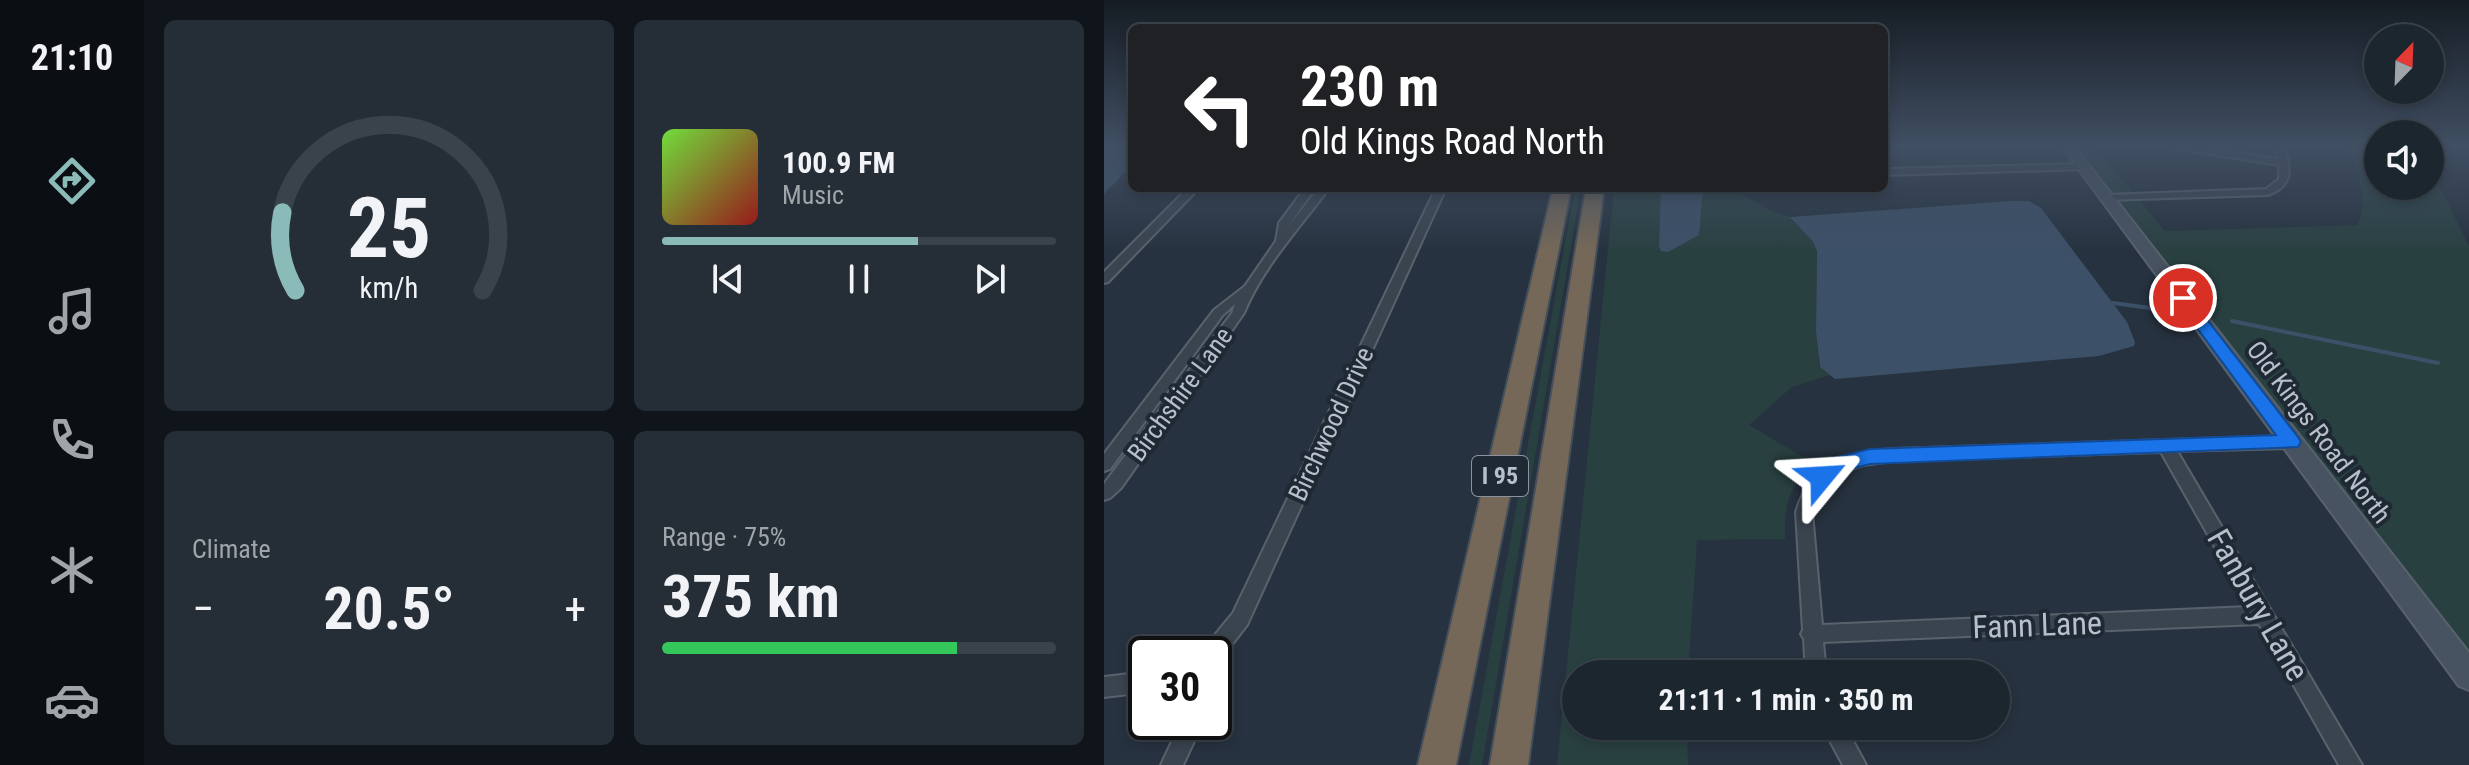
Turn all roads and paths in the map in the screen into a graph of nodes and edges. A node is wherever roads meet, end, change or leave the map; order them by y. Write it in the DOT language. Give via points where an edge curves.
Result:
graph roads {
  1 [pos="2094,181"];
  2 [pos="2283,181"];
  3 [pos="1190,192"];
  4 [pos="1307,192"];
  5 [pos="1321,192"];
  6 [pos="1439,192"];
  7 [pos="1561,192"];
  8 [pos="1594,192"];
  9 [pos="2107,198"];
  10 [pos="1279,240"];
  11 [pos="1104,279"];
  12 [pos="1247,289"];
  13 [pos="2291,442"];
  14 [pos="2165,445"];
  15 [pos="1104,465"];
  16 [pos="1104,494"];
  17 [pos="2264,615"];
  18 [pos="1811,634"];
  19 [pos="1226,636"];
  20 [pos="1814,660"];
  21 [pos="2469,676"];
  22 [pos="1128,684"];
  23 [pos="1104,687"];
  24 [pos="1184,740"];
  25 [pos="1841,740"];
  26 [pos="1172,765"];
  27 [pos="1437,765"];
  28 [pos="1509,765"];
  29 [pos="1855,765"];
  30 [pos="2351,765"];
  1 -- 9 [label="street, Old Kings Road North"];
  2 -- 9 [label="street" via="2263,193"];
  3 -- 11 [label="street"];
  4 -- 10 [label="street, Birchshire Lane" via="1284,223"];
  5 -- 10 [label="street, Birchshire Lane"];
  6 -- 19 [label="street, Birchwood Drive" via="1240,619"];
  7 -- 27 [label="highway, I 95"];
  8 -- 28 [label="highway, I 95"];
  9 -- 13 [label="street, Old Kings Road North"];
  10 -- 12 [label="street, Birchshire Lane"];
  12 -- 15 [label="street, Birchshire Lane" via="1218,313"];
  12 -- 16 [label="street, Birchshire Lane" via="1238,313"];
  13 -- 14 [label="street"];
  13 -- 21 [label="street, Old Kings Road North"];
  14 -- 17 [label="street, Fanbury Lane"];
  14 -- 18 [label="street" via="1870,457 1832,468 1812,489 1804,512"];
  17 -- 18 [label="street, Fann Lane"];
  17 -- 30 [label="street, Fanbury Lane"];
  18 -- 20 [label="street"];
  22 -- 23 [label="street"];
  24 -- 26 [label="street"];
  25 -- 29 [label="street"];
}
